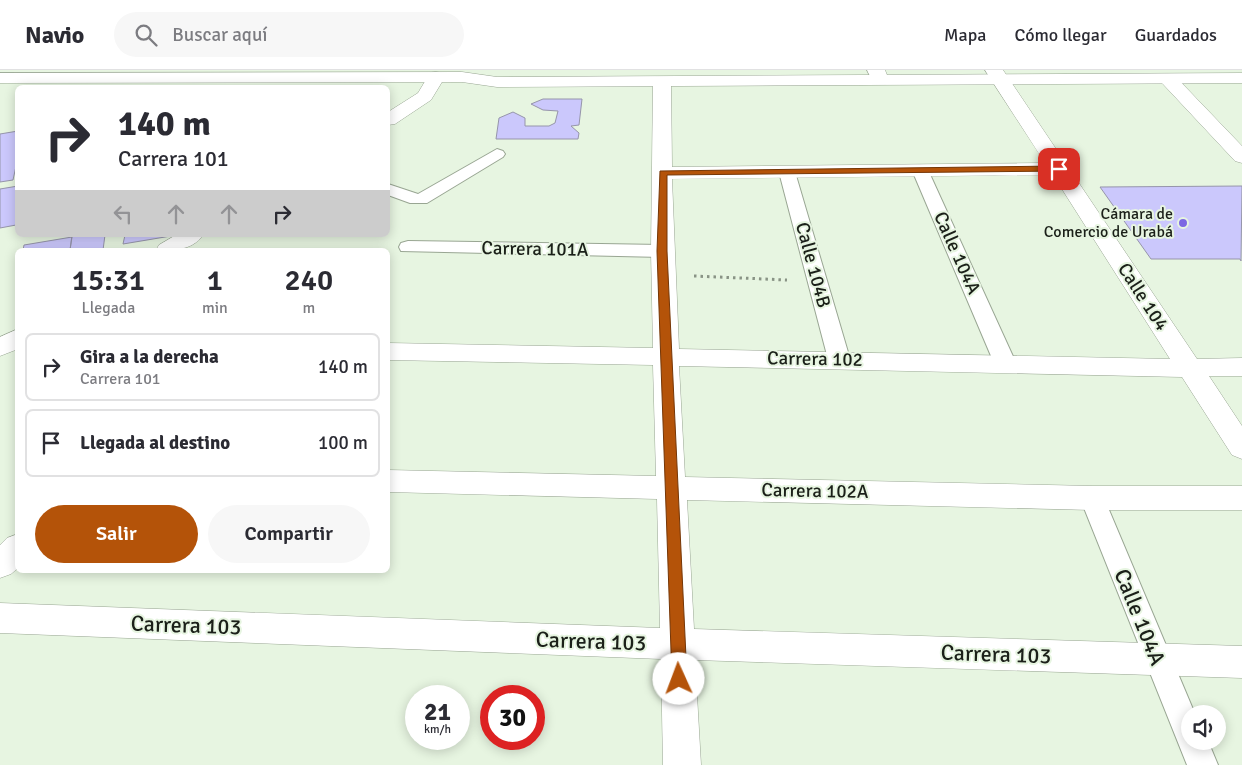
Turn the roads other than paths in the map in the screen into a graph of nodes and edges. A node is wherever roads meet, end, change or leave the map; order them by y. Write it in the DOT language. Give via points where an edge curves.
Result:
graph roads {
  1 [pos="535,70"];
  2 [pos="438,73"];
  3 [pos="234,74"];
  4 [pos="325,74"];
  5 [pos="1129,74"];
  6 [pos="878,75"];
  7 [pos="997,75"];
  8 [pos="462,77"];
  9 [pos="0,78"];
  10 [pos="1242,78"];
  11 [pos="1168,79"];
  12 [pos="662,81"];
  13 [pos="390,119"];
  14 [pos="497,154"];
  15 [pos="1242,157"];
  16 [pos="1059,169"];
  17 [pos="920,170"];
  18 [pos="662,172"];
  19 [pos="787,172"];
  20 [pos="390,190"];
  21 [pos="189,237"];
  22 [pos="408,247"];
  23 [pos="169,248"];
  24 [pos="662,263"];
  25 [pos="390,351"];
  26 [pos="666,357"];
  27 [pos="839,359"];
  28 [pos="1005,363"];
  29 [pos="1242,367"];
  30 [pos="1190,368"];
  31 [pos="1242,448"];
  32 [pos="390,481"];
  33 [pos="670,488"];
  34 [pos="1092,498"];
  35 [pos="1242,498"];
  36 [pos="15,550"];
  37 [pos="0,565"];
  38 [pos="0,618"];
  39 [pos="678,644"];
  40 [pos="1156,659"];
  41 [pos="1242,662"];
  42 [pos="1181,716"];
  43 [pos="1196,750"];
  44 [pos="682,765"];
  45 [pos="1203,765"];
  1 -- 8 [label="street" via="500,70"];
  2 -- 4 [label="street"];
  2 -- 8 [label="street"];
  2 -- 13 [label="street" via="425,96"];
  3 -- 4 [label="street"];
  3 -- 9 [label="street"];
  5 -- 7 [label="street"];
  5 -- 11 [label="street"];
  6 -- 7 [label="street"];
  6 -- 12 [label="street"];
  7 -- 16 [label="street, Calle 104"];
  8 -- 12 [label="street" via="497,82"];
  10 -- 11 [label="street"];
  11 -- 15 [label="street"];
  12 -- 18 [label="street"];
  14 -- 20 [label="lane" via="421,199"];
  16 -- 17 [label="street"];
  16 -- 30 [label="street, Calle 104"];
  17 -- 19 [label="street"];
  17 -- 28 [label="lane, Calle 104A"];
  18 -- 19 [label="street"];
  18 -- 24 [label="street"];
  19 -- 27 [label="lane, Calle 104B"];
  21 -- 23 [label="street"];
  22 -- 24 [label="lane, Carrera 101A"];
  24 -- 26 [label="street"];
  25 -- 26 [label="street, Carrera 102"];
  26 -- 27 [label="street, Carrera 102"];
  26 -- 33 [label="street"];
  27 -- 28 [label="street, Carrera 102"];
  28 -- 30 [label="street, Carrera 102"];
  29 -- 30 [label="street, Carrera 102"];
  30 -- 31 [label="street, Calle 104"];
  32 -- 33 [label="street, Carrera 102A"];
  33 -- 34 [label="street, Carrera 102A"];
  33 -- 39 [label="street"];
  34 -- 35 [label="street, Carrera 102A"];
  34 -- 40 [label="lane, Calle 104A"];
  36 -- 37 [label="street"];
  38 -- 39 [label="street, Carrera 103"];
  39 -- 40 [label="street, Carrera 103"];
  39 -- 44 [label="street"];
  40 -- 41 [label="street, Carrera 103"];
  40 -- 42 [label="lane, Calle 104A"];
  43 -- 45 [label="lane"];
}
